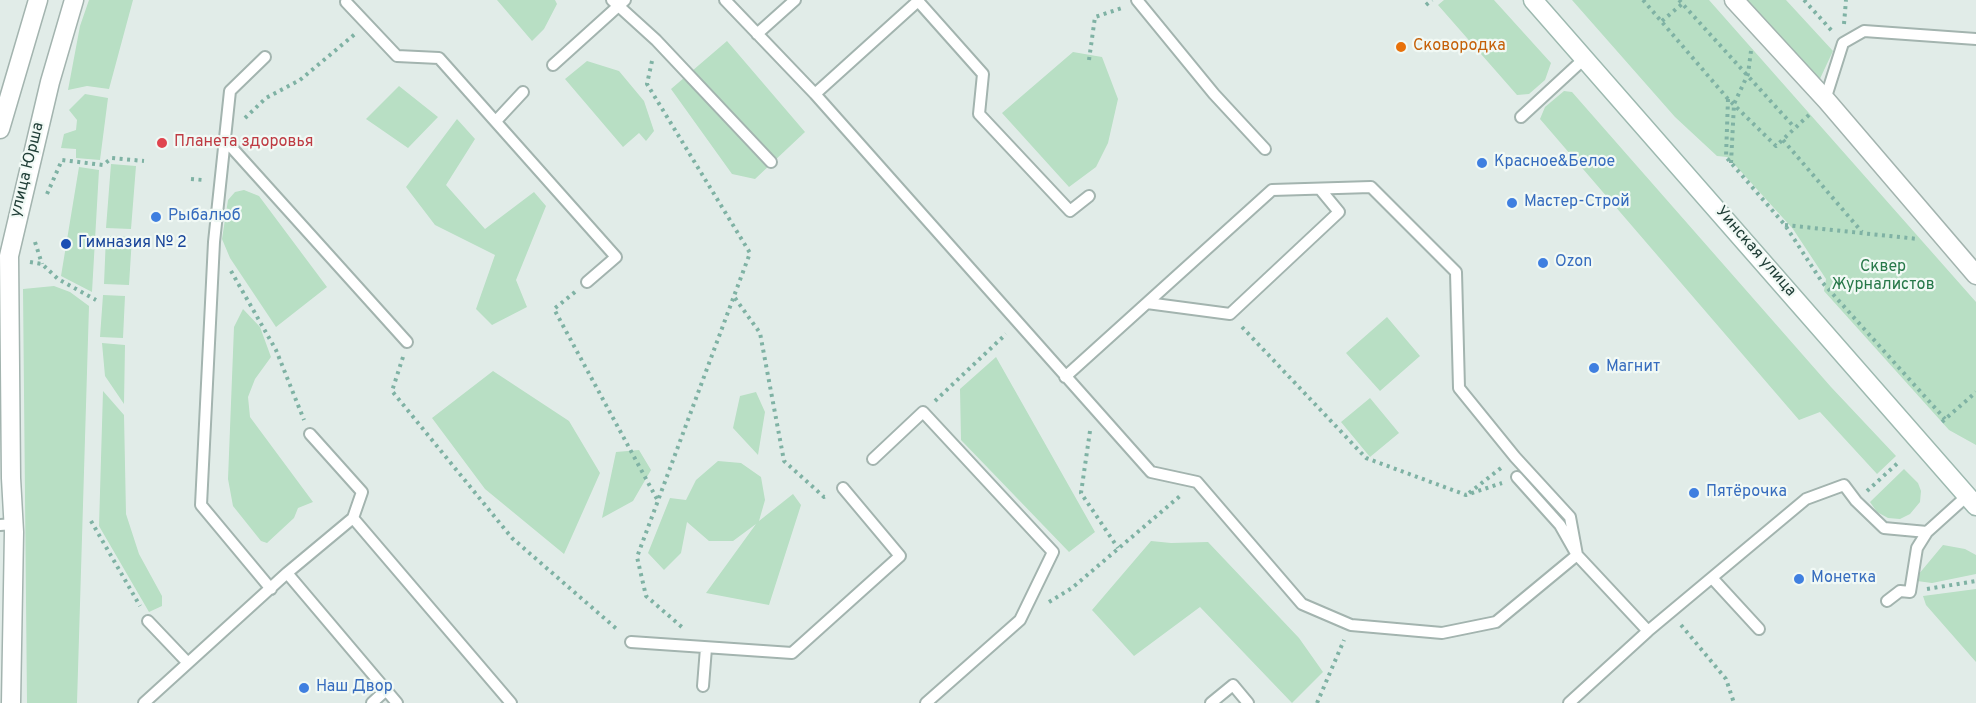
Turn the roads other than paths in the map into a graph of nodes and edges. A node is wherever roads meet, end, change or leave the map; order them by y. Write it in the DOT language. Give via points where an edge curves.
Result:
graph roads {
  1 [pos="38,0"];
  2 [pos="725,0"];
  3 [pos="795,0"];
  4 [pos="1533,0"];
  5 [pos="1734,0"];
  6 [pos="72,1"];
  7 [pos="1137,1"];
  8 [pos="346,2"];
  9 [pos="618,2"];
  10 [pos="757,34"];
  11 [pos="1976,39"];
  12 [pos="265,57"];
  13 [pos="1585,58"];
  14 [pos="553,65"];
  15 [pos="523,92"];
  16 [pos="815,94"];
  17 [pos="1825,100"];
  18 [pos="1521,117"];
  19 [pos="496,122"];
  20 [pos="0,129"];
  21 [pos="224,139"];
  22 [pos="1264,149"];
  23 [pos="771,162"];
  24 [pos="1320,189"];
  25 [pos="1089,196"];
  26 [pos="1976,275"];
  27 [pos="587,282"];
  28 [pos="1147,303"];
  29 [pos="407,342"];
  30 [pos="1065,377"];
  31 [pos="310,434"];
  32 [pos="873,459"];
  33 [pos="1517,477"];
  34 [pos="843,488"];
  35 [pos="1973,497"];
  36 [pos="353,518"];
  37 [pos="7,525"];
  38 [pos="1927,532"];
  39 [pos="1577,555"];
  40 [pos="287,573"];
  41 [pos="1713,579"];
  42 [pos="271,589"];
  43 [pos="1887,601"];
  44 [pos="148,621"];
  45 [pos="1759,629"];
  46 [pos="1648,631"];
  47 [pos="631,642"];
  48 [pos="706,648"];
  49 [pos="187,662"];
  50 [pos="703,686"];
  51 [pos="385,691"];
  52 [pos="11,703"];
  53 [pos="144,703"];
  54 [pos="372,703"];
  55 [pos="397,703"];
  56 [pos="511,703"];
  57 [pos="926,703"];
  58 [pos="1211,703"];
  59 [pos="1248,703"];
  60 [pos="1569,703"];
  1 -- 20 [label="street"];
  2 -- 10 [label="lane"];
  3 -- 10 [label="lane"];
  4 -- 13 [label="street, Уинская улица"];
  5 -- 17 [label="street"];
  6 -- 37 [label="street, улица Юрша" via="9,256"];
  7 -- 22 [label="lane"];
  8 -- 19 [label="lane" via="397,56 439,58"];
  9 -- 14 [label="lane"];
  9 -- 23 [label="lane"];
  10 -- 16 [label="lane"];
  11 -- 17 [label="lane" via="1864,31 1843,43"];
  12 -- 21 [label="lane" via="230,92"];
  13 -- 18 [label="lane"];
  13 -- 35 [label="street, Уинская улица"];
  15 -- 19 [label="lane"];
  16 -- 25 [label="lane" via="918,1 984,74 979,114 1070,211"];
  16 -- 30 [label="lane"];
  17 -- 26 [label="street"];
  19 -- 27 [label="lane" via="616,257"];
  21 -- 29 [label="lane"];
  21 -- 42 [label="lane" via="214,242 201,505"];
  24 -- 28 [label="lane" via="1272,190"];
  24 -- 28 [label="lane" via="1339,212 1230,314"];
  24 -- 39 [label="lane" via="1371,188 1456,272 1459,388 1570,517"];
  28 -- 30 [label="lane"];
  30 -- 39 [label="lane" via="1151,472 1197,482 1302,604 1351,625 1442,633 1496,622"];
  31 -- 36 [label="lane" via="362,492"];
  32 -- 57 [label="lane" via="924,412 1053,552 1020,620"];
  33 -- 39 [label="lane" via="1560,525"];
  34 -- 48 [label="lane" via="900,556 792,653"];
  35 -- 38 [label="lane"];
  36 -- 40 [label="lane"];
  36 -- 56 [label="lane"];
  37 -- 52 [label="street, улица Юрша"];
  38 -- 41 [label="lane" via="1884,528 1844,485 1806,499"];
  38 -- 43 [label="lane" via="1917,548 1910,592 1900,591"];
  39 -- 46 [label="lane"];
  40 -- 42 [label="lane"];
  40 -- 51 [label="lane"];
  41 -- 45 [label="lane"];
  41 -- 46 [label="lane"];
  42 -- 49 [label="lane"];
  44 -- 49 [label="lane"];
  46 -- 60 [label="lane"];
  47 -- 48 [label="lane"];
  48 -- 50 [label="lane"];
  49 -- 53 [label="lane"];
  51 -- 54 [label="lane"];
  51 -- 55 [label="lane"];
  58 -- 59 [label="lane" via="1233,685"];
}
